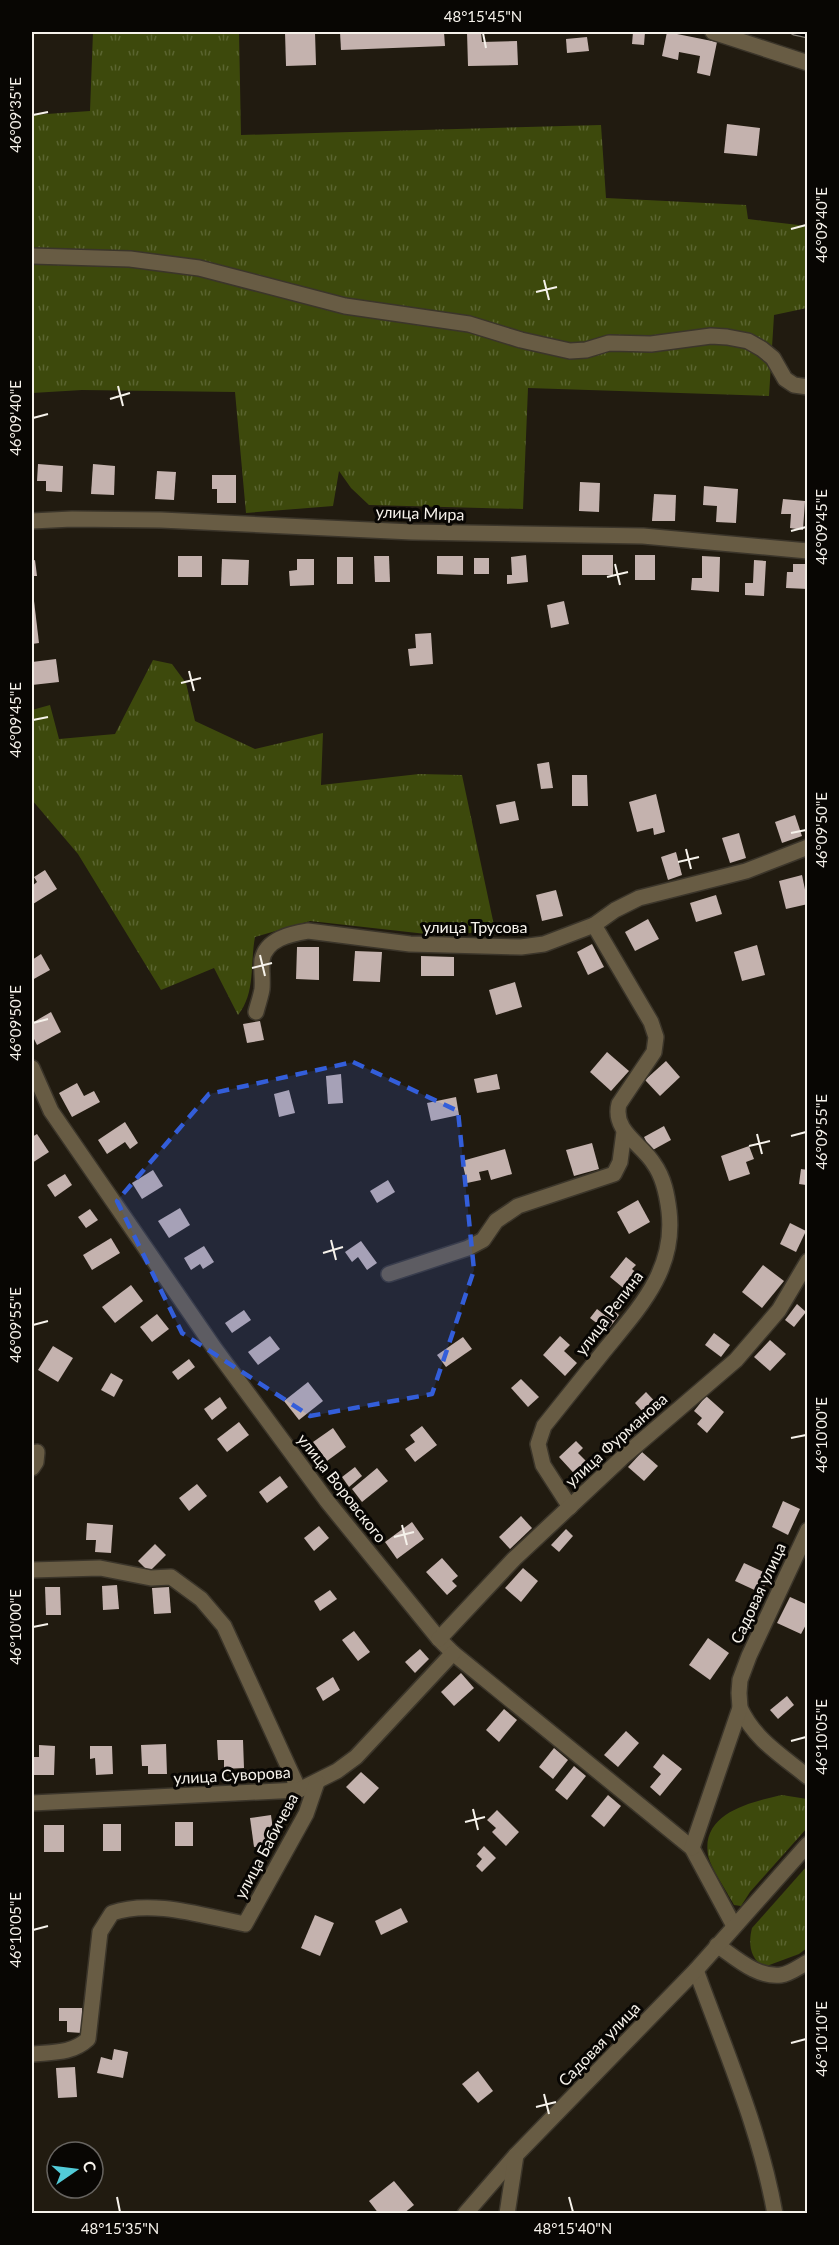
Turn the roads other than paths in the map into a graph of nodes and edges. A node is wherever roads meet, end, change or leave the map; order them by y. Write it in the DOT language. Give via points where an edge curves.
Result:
graph roads {
  1 [pos="713,32"];
  2 [pos="807,63"];
  3 [pos="32,256"];
  4 [pos="801,386"];
  5 [pos="32,521"];
  6 [pos="807,551"];
  7 [pos="807,847"];
  8 [pos="594,925"];
  9 [pos="256,1012"];
  10 [pos="32,1068"];
  11 [pos="624,1132"];
  12 [pos="807,1261"];
  13 [pos="389,1274"];
  14 [pos="37,1452"];
  15 [pos="32,1468"];
  16 [pos="570,1507"];
  17 [pos="807,1530"];
  18 [pos="32,1570"];
  19 [pos="439,1639"];
  20 [pos="453,1653"];
  21 [pos="740,1708"];
  22 [pos="807,1777"];
  23 [pos="317,1782"];
  24 [pos="298,1790"];
  25 [pos="32,1803"];
  26 [pos="807,1844"];
  27 [pos="692,1848"];
  28 [pos="734,1926"];
  29 [pos="717,1945"];
  30 [pos="807,1962"];
  31 [pos="696,1970"];
  32 [pos="32,2054"];
  33 [pos="516,2155"];
  34 [pos="777,2211"];
  35 [pos="465,2214"];
  36 [pos="507,2214"];
  1 -- 2 [label="street"];
  3 -- 4 [label="street" via="130,259 199,268 345,306 469,324 570,351 609,343 651,344 727,337 748,341 762,349 773,358 785,379"];
  5 -- 6 [label="street, улица Мира" via="161,520 412,532 644,536"];
  7 -- 8 [label="street, улица Трусова" via="746,871 639,898"];
  8 -- 9 [label="street, улица Трусова" via="544,944 521,947 410,944 308,931 293,933 267,947"];
  8 -- 11 [label="street" via="656,1037 654,1052 619,1104 617,1111"];
  10 -- 19 [label="street, улица Воровского" via="51,1111 215,1349 327,1501"];
  11 -- 13 [label="street" via="620,1162 614,1174 518,1206 496,1221 483,1240 468,1248"];
  11 -- 16 [label="street, улица Репина" via="654,1163 667,1191 670,1241 657,1281 642,1304 544,1426 538,1444 543,1466"];
  12 -- 16 [label="street, улица Фурманова" via="778,1310 736,1360"];
  14 -- 15 [label="street"];
  16 -- 19 [label="street, улица Фурманова" via="514,1559"];
  17 -- 21 [label="street, Садовая улица" via="749,1656 740,1680"];
  18 -- 24 [label="street" via="99,1568 171,1578 201,1599 224,1626"];
  19 -- 20 [label="street, улица Воровского"];
  20 -- 23 [label="street, улица Суворова" via="356,1757"];
  20 -- 27 [label="street, улица Воровского"];
  21 -- 22 [label="street" via="761,1740"];
  21 -- 27 [label="street, Садовая улица"];
  23 -- 24 [label="street, улица Суворова"];
  23 -- 32 [label="street, улица Бабичева" via="306,1814 245,1924 152,1906 112,1912 100,1932 88,2039 68,2051"];
  24 -- 25 [label="street, улица Суворова"];
  26 -- 28 [label="street, Садовая улица"];
  27 -- 28 [label="street, улица Воровского"];
  28 -- 29 [label="street, Садовая улица"];
  29 -- 30 [label="street" via="759,1972 782,1975"];
  29 -- 31 [label="street, Садовая улица"];
  31 -- 33 [label="street, Садовая улица"];
  31 -- 34 [label="street" via="745,2097"];
  33 -- 35 [label="street, Садовая улица"];
  33 -- 36 [label="street"];
}
